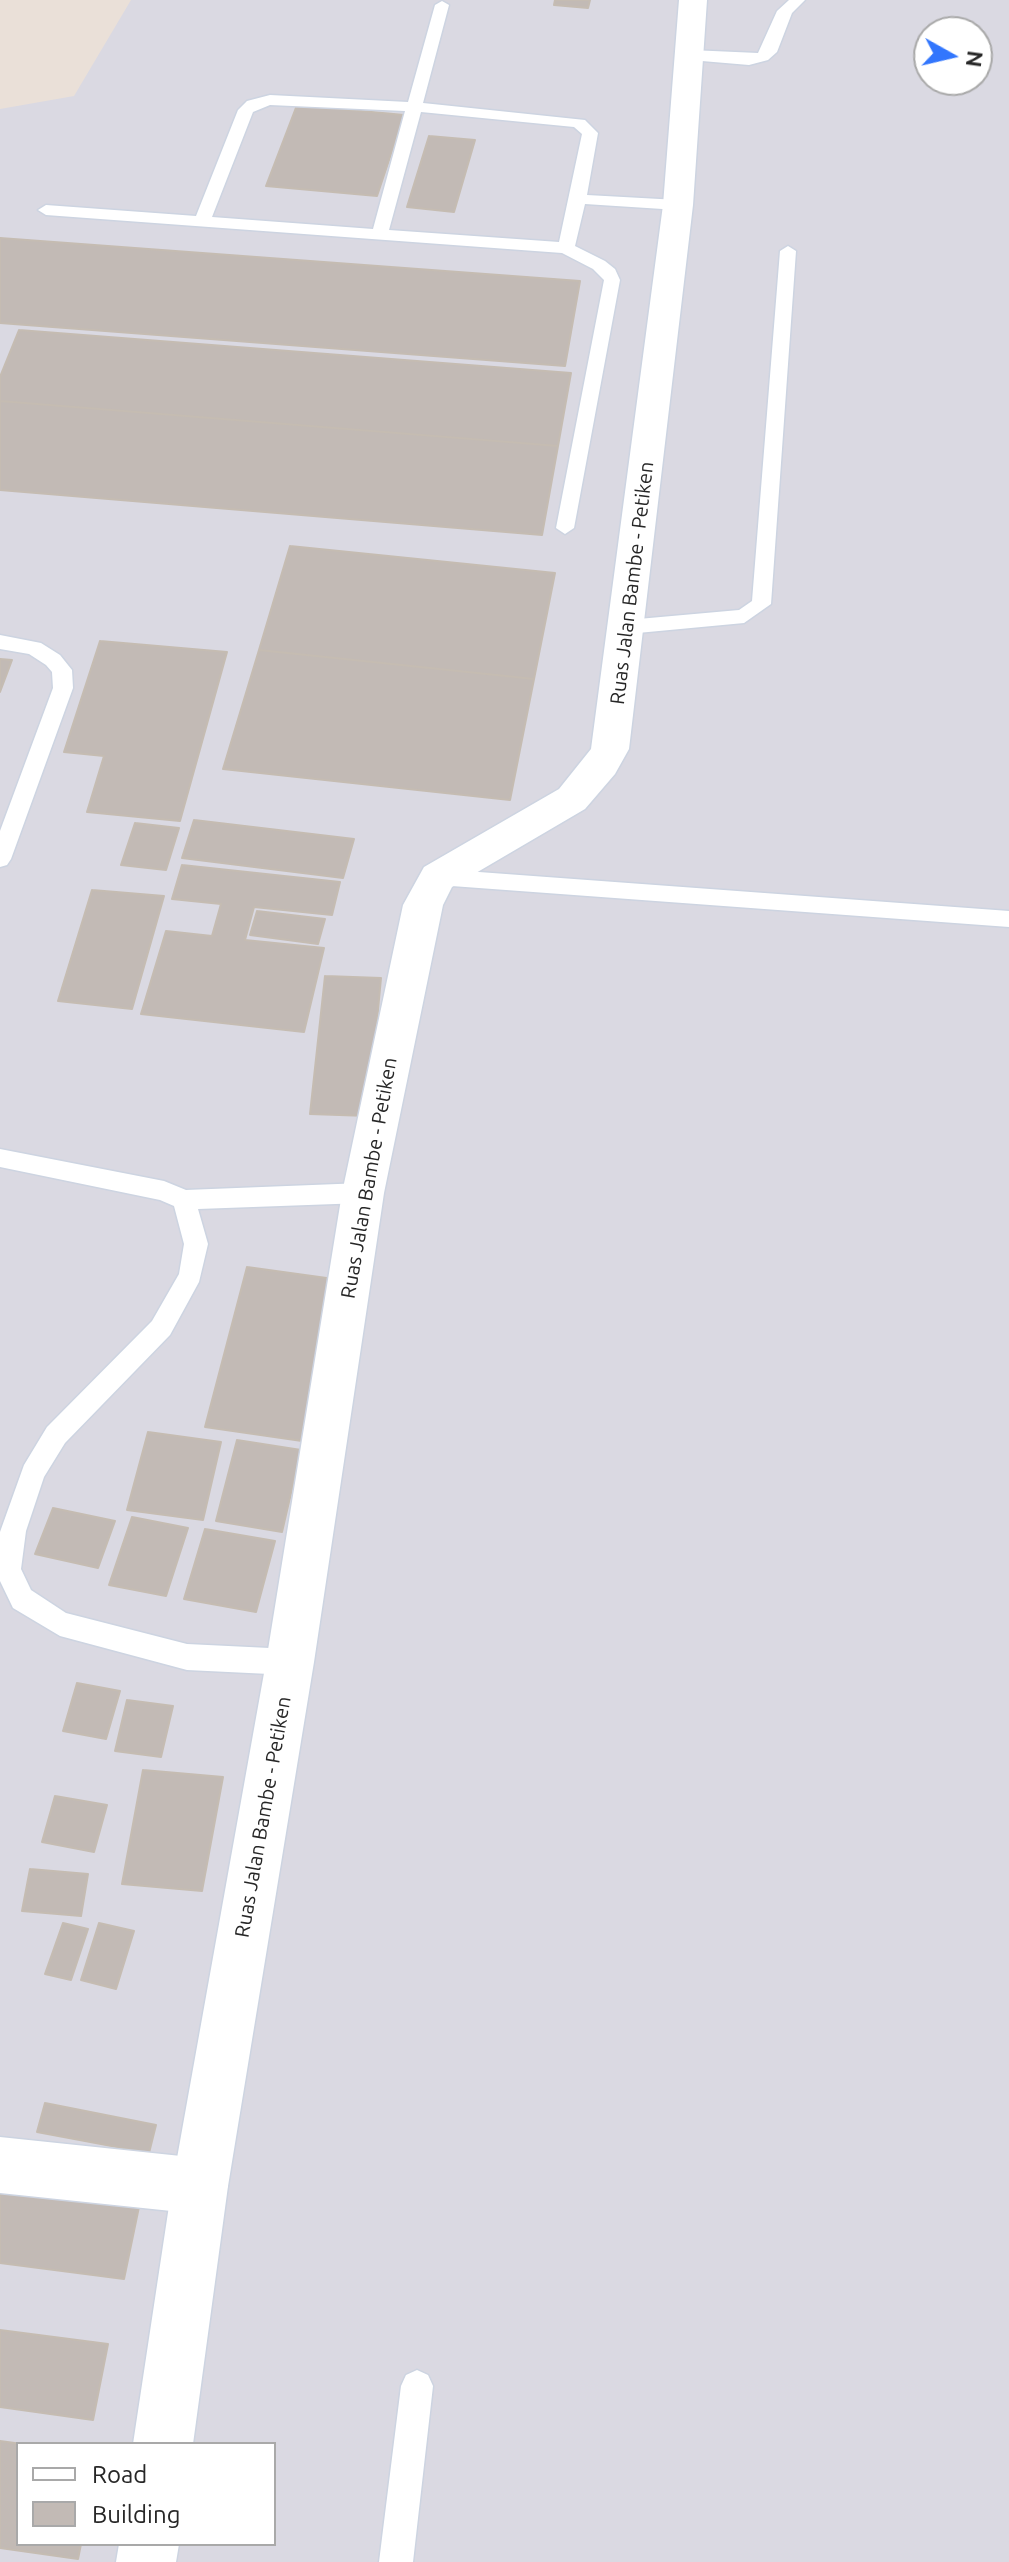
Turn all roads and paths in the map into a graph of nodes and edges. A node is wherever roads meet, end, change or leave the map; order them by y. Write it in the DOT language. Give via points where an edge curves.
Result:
graph roads {
  1 [pos="693,0"];
  2 [pos="798,0"];
  3 [pos="442,5"];
  4 [pos="690,55"];
  5 [pos="416,107"];
  6 [pos="578,199"];
  7 [pos="678,205"];
  8 [pos="46,210"];
  9 [pos="202,221"];
  10 [pos="379,236"];
  11 [pos="566,248"];
  12 [pos="788,251"];
  13 [pos="565,528"];
  14 [pos="627,627"];
  15 [pos="0,642"];
  16 [pos="0,859"];
  17 [pos="438,877"];
  18 [pos="1009,919"];
  19 [pos="0,1158"];
  20 [pos="363,1193"];
  21 [pos="184,1200"];
  22 [pos="4,1571"];
  23 [pos="290,1662"];
  24 [pos="0,2165"];
  25 [pos="200,2186"];
  26 [pos="417,2386"];
  27 [pos="163,2442"];
  28 [pos="396,2562"];
  1 -- 4 [label="main road, Ruas Jalan Bambe - Petiken"];
  2 -- 4 [label="lane" via="785,11 763,57"];
  3 -- 5 [label="lane"];
  4 -- 7 [label="main road, Ruas Jalan Bambe - Petiken"];
  5 -- 6 [label="lane" via="579,123 590,133"];
  5 -- 9 [label="lane" via="270,100 253,104 246,110"];
  5 -- 10 [label="lane"];
  6 -- 7 [label="lane"];
  6 -- 11 [label="lane"];
  7 -- 14 [label="main road, Ruas Jalan Bambe - Petiken"];
  8 -- 9 [label="lane"];
  9 -- 10 [label="lane"];
  10 -- 11 [label="lane"];
  11 -- 13 [label="lane" via="599,265 612,280"];
  12 -- 14 [label="lane" via="761,604 744,616"];
  14 -- 17 [label="main road, Ruas Jalan Bambe - Petiken" via="610,749 602,765 572,799"];
  15 -- 16 [label="lane" via="34,648 53,660 62,670 63,688"];
  17 -- 18 [label="lane"];
  17 -- 20 [label="main road, Ruas Jalan Bambe - Petiken" via="423,905"];
  19 -- 21 [label="lane" via="164,1191"];
  20 -- 21 [label="lane"];
  20 -- 23 [label="main road, Ruas Jalan Bambe - Petiken"];
  21 -- 22 [label="lane" via="196,1244 191,1275 161,1328 56,1435 33,1473"];
  22 -- 23 [label="lane" via="22,1599 60,1624 187,1657"];
  23 -- 25 [label="main road, Ruas Jalan Bambe - Petiken"];
  24 -- 25 [label="main road"];
  25 -- 27 [label="main road, Ruas Jalan Bambe - Petiken"];
  26 -- 28 [label="lane"];
}
